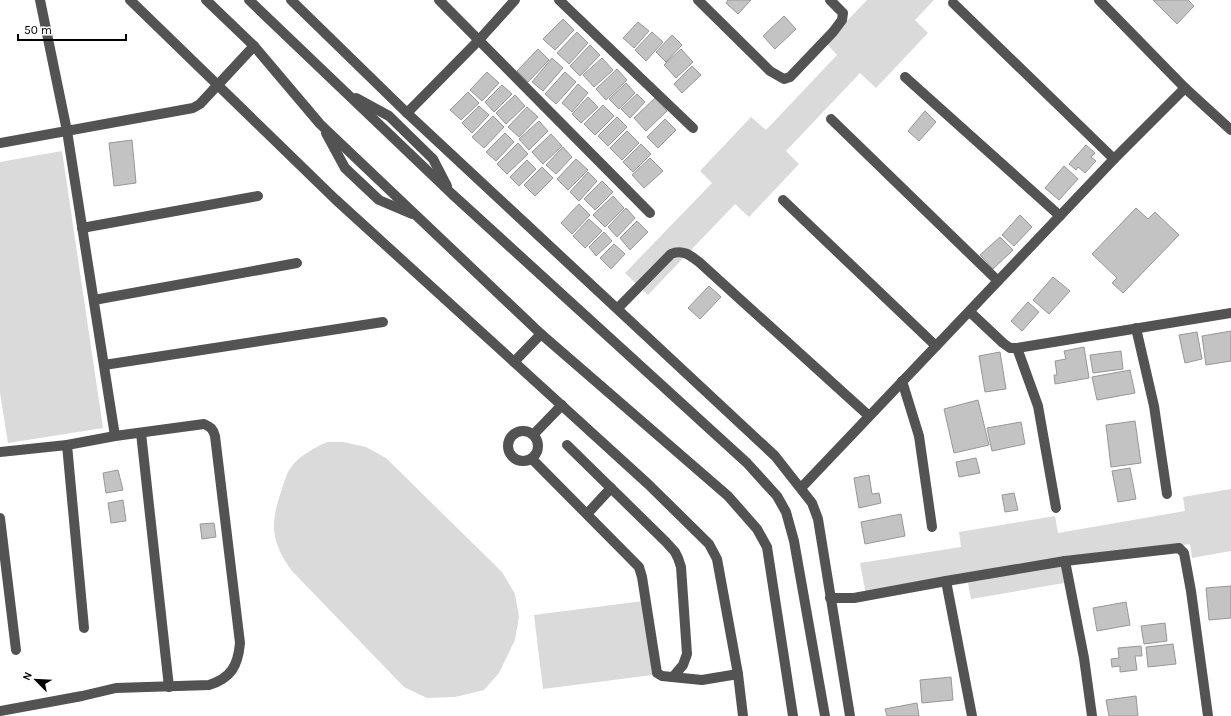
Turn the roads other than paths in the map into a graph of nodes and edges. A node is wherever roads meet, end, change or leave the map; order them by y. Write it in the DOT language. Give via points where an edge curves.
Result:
graph roads {
  1 [pos="40,0"];
  2 [pos="130,0"];
  3 [pos="206,0"];
  4 [pos="249,0"];
  5 [pos="292,0"];
  6 [pos="439,0"];
  7 [pos="515,0"];
  8 [pos="559,0"];
  9 [pos="698,0"];
  10 [pos="830,0"];
  11 [pos="1102,1"];
  12 [pos="953,3"];
  13 [pos="478,41"];
  14 [pos="254,46"];
  15 [pos="905,77"];
  16 [pos="218,85"];
  17 [pos="1185,88"];
  18 [pos="407,113"];
  19 [pos="831,119"];
  20 [pos="320,124"];
  21 [pos="693,128"];
  22 [pos="1231,130"];
  23 [pos="68,131"];
  24 [pos="0,143"];
  25 [pos="1114,159"];
  26 [pos="258,196"];
  27 [pos="782,200"];
  28 [pos="650,213"];
  29 [pos="418,216"];
  30 [pos="1060,216"];
  31 [pos="82,228"];
  32 [pos="297,263"];
  33 [pos="998,281"];
  34 [pos="94,300"];
  35 [pos="618,308"];
  36 [pos="970,312"];
  37 [pos="1231,313"];
  38 [pos="383,322"];
  39 [pos="1136,328"];
  40 [pos="541,334"];
  41 [pos="936,346"];
  42 [pos="1016,348"];
  43 [pos="514,362"];
  44 [pos="104,366"];
  45 [pos="902,381"];
  46 [pos="562,405"];
  47 [pos="869,416"];
  48 [pos="141,433"];
  49 [pos="534,434"];
  50 [pos="115,436"];
  51 [pos="67,445"];
  52 [pos="567,445"];
  53 [pos="0,452"];
  54 [pos="532,459"];
  55 [pos="611,488"];
  56 [pos="801,488"];
  57 [pos="1167,494"];
  58 [pos="1056,508"];
  59 [pos="587,514"];
  60 [pos="0,518"];
  61 [pos="932,527"];
  62 [pos="1065,561"];
  63 [pos="946,581"];
  64 [pos="830,598"];
  65 [pos="84,628"];
  66 [pos="16,650"];
  67 [pos="738,674"];
  68 [pos="672,677"];
  69 [pos="169,687"];
  70 [pos="0,711"];
  71 [pos="743,716"];
  72 [pos="793,716"];
  73 [pos="825,716"];
  74 [pos="850,716"];
  75 [pos="972,716"];
  76 [pos="1092,716"];
  77 [pos="1208,716"];
  1 -- 23 [label="street"];
  2 -- 16 [label="street"];
  3 -- 14 [label="street"];
  4 -- 73 [label="street" via="452,194 747,463 777,496 786,512 794,541"];
  5 -- 18 [label="street"];
  6 -- 13 [label="street"];
  7 -- 13 [label="street"];
  8 -- 21 [label="street"];
  9 -- 10 [label="street" via="770,71 784,79 790,77 842,20 843,13"];
  11 -- 17 [label="street"];
  12 -- 25 [label="street"];
  13 -- 18 [label="street"];
  13 -- 28 [label="street"];
  14 -- 16 [label="street"];
  14 -- 20 [label="street"];
  15 -- 30 [label="street"];
  16 -- 23 [label="street" via="194,108"];
  16 -- 43 [label="street" via="335,199"];
  17 -- 22 [label="street"];
  17 -- 25 [label="street"];
  18 -- 35 [label="street"];
  19 -- 33 [label="street"];
  20 -- 29 [label="street"];
  20 -- 29 [label="street" via="345,168 379,200"];
  23 -- 24 [label="street"];
  23 -- 31 [label="street"];
  25 -- 30 [label="street"];
  26 -- 31 [label="street"];
  27 -- 41 [label="street"];
  29 -- 40 [label="street"];
  30 -- 33 [label="street"];
  31 -- 34 [label="street"];
  32 -- 34 [label="street"];
  33 -- 36 [label="street"];
  34 -- 44 [label="street"];
  35 -- 47 [label="street" via="671,254 683,252 699,262"];
  35 -- 56 [label="street" via="775,456"];
  36 -- 41 [label="street"];
  36 -- 42 [label="street" via="1010,348"];
  37 -- 39 [label="street"];
  38 -- 44 [label="street"];
  39 -- 42 [label="street"];
  39 -- 57 [label="street" via="1154,406"];
  40 -- 43 [label="street"];
  40 -- 72 [label="street" via="728,496 757,529 767,547"];
  41 -- 45 [label="street"];
  42 -- 58 [label="street" via="1038,406"];
  43 -- 46 [label="street"];
  44 -- 50 [label="street"];
  45 -- 47 [label="street"];
  45 -- 61 [label="street" via="919,436"];
  46 -- 49 [label="street"];
  46 -- 67 [label="street" via="709,544 717,559"];
  47 -- 56 [label="street"];
  48 -- 50 [label="street"];
  48 -- 69 [label="street"];
  48 -- 69 [label="street" via="204,424 213,429 240,643 233,670 218,682 209,685"];
  49 -- 54 [label="street" via="539,442 539,448"];
  49 -- 54 [label="street" via="527,430 518,431 509,439 508,445 511,455 518,460"];
  50 -- 51 [label="street"];
  51 -- 53 [label="street"];
  51 -- 65 [label="street"];
  52 -- 55 [label="street"];
  54 -- 59 [label="street"];
  55 -- 59 [label="street"];
  55 -- 68 [label="street" via="666,542 678,558 681,567 687,654 683,665"];
  56 -- 64 [label="street" via="812,503 818,519"];
  59 -- 68 [label="street" via="639,567 657,673"];
  60 -- 66 [label="street"];
  62 -- 63 [label="street"];
  62 -- 76 [label="street" via="1084,658"];
  62 -- 77 [label="street" via="1175,548 1182,550 1191,591"];
  63 -- 64 [label="street" via="854,598"];
  63 -- 75 [label="street"];
  64 -- 74 [label="street"];
  67 -- 68 [label="street" via="702,680"];
  67 -- 71 [label="street"];
  69 -- 70 [label="street" via="116,688"];
}
